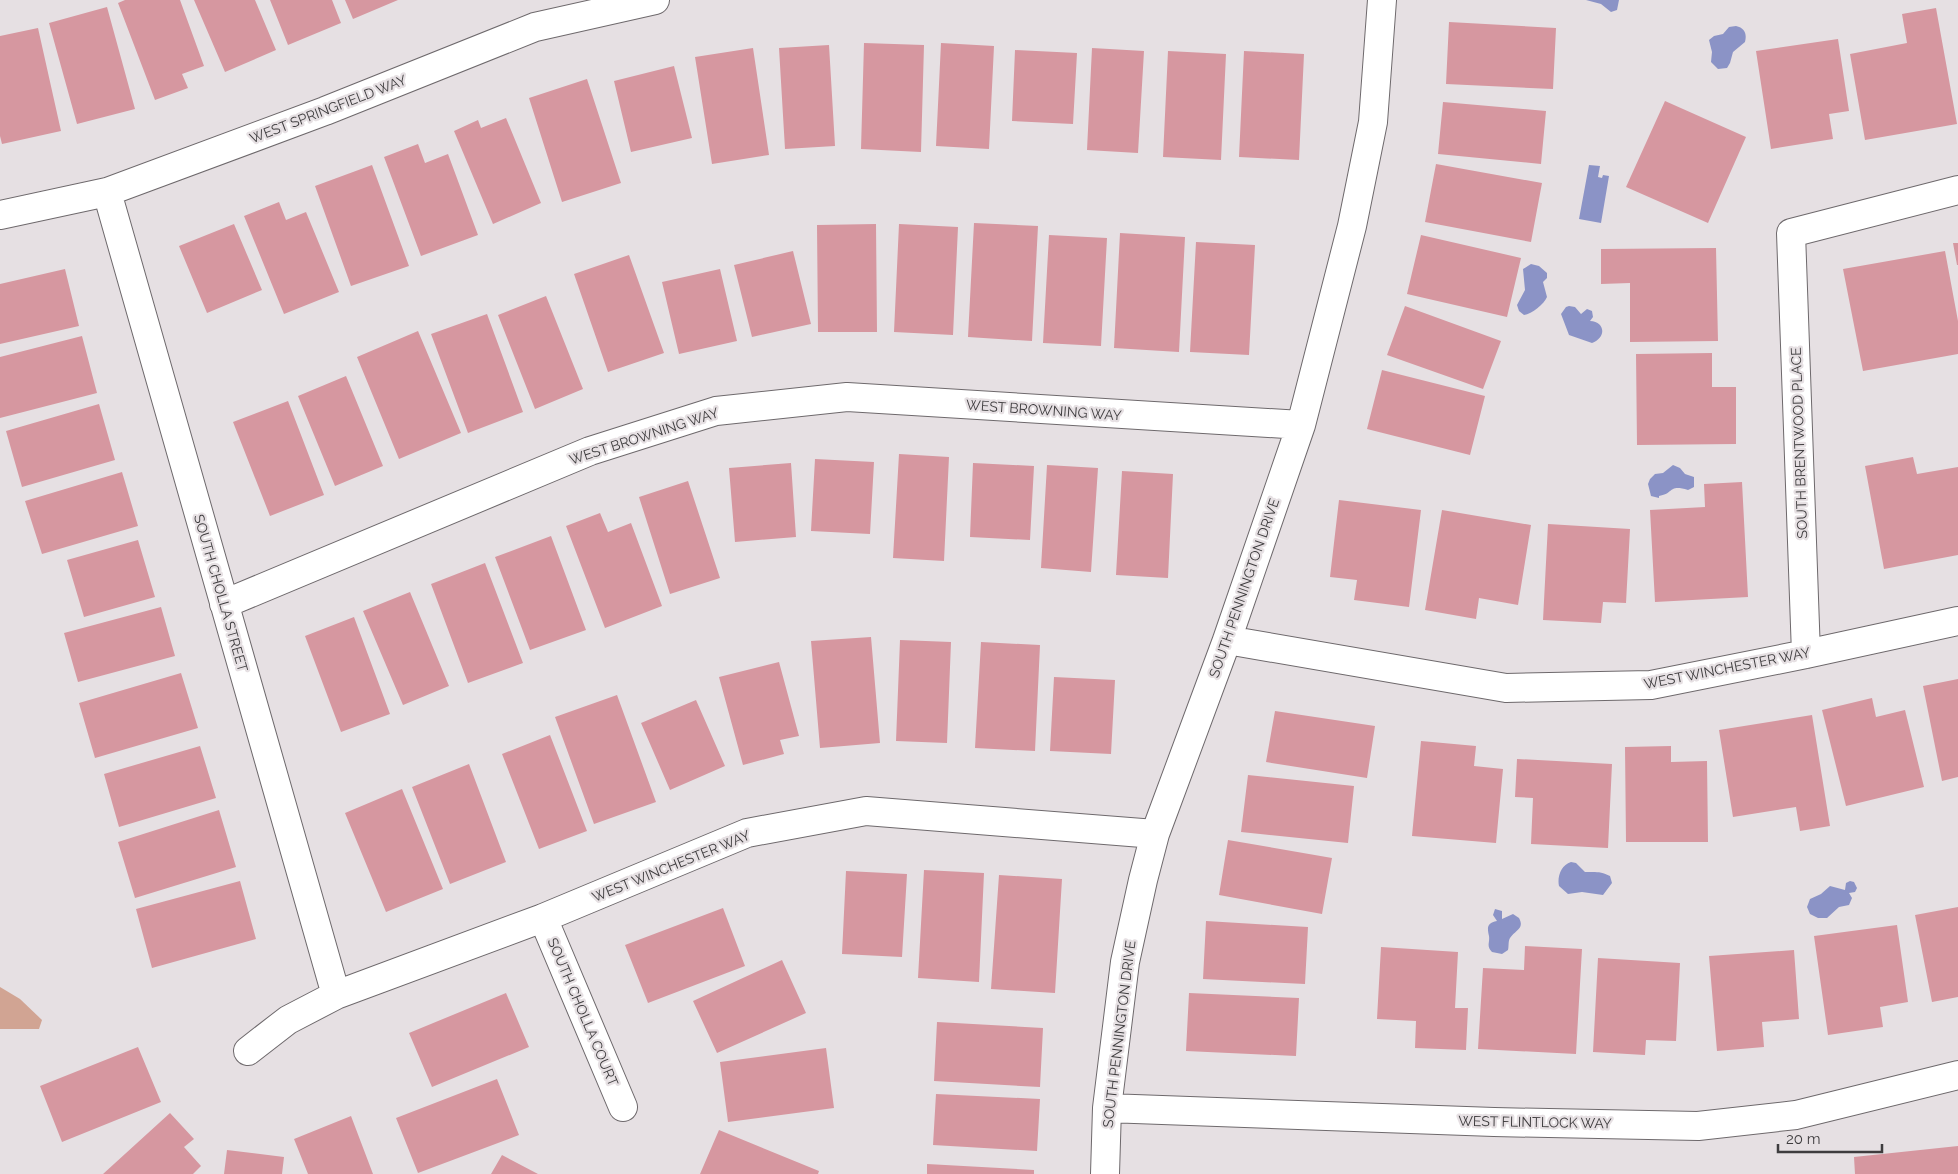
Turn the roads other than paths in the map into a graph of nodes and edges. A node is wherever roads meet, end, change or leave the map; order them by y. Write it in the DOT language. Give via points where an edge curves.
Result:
graph roads {
  1 [pos="655,0"];
  2 [pos="1382,0"];
  3 [pos="1958,190"];
  4 [pos="107,192"];
  5 [pos="0,215"];
  6 [pos="1301,425"];
  7 [pos="224,604"];
  8 [pos="1958,621"];
  9 [pos="1227,640"];
  10 [pos="1806,654"];
  11 [pos="1155,834"];
  12 [pos="544,918"];
  13 [pos="336,995"];
  14 [pos="248,1051"];
  15 [pos="1958,1075"];
  16 [pos="623,1107"];
  17 [pos="1107,1108"];
  18 [pos="1105,1174"];
  1 -- 4 [label="street, WEST SPRINGFIELD WAY" via="535,27 325,111"];
  2 -- 6 [label="street, SOUTH PENNINGTON DRIVE" via="1374,122 1352,226"];
  3 -- 10 [label="street, SOUTH BRENTWOOD PLACE" via="1791,233"];
  4 -- 5 [label="street, WEST SPRINGFIELD WAY"];
  4 -- 7 [label="street, SOUTH CHOLLA STREET"];
  6 -- 7 [label="street, WEST BROWNING WAY" via="847,398 716,411 590,451"];
  6 -- 9 [label="street, SOUTH PENNINGTON DRIVE"];
  7 -- 13 [label="street, SOUTH CHOLLA STREET"];
  8 -- 10 [label="street, WEST WINCHESTER WAY"];
  9 -- 10 [label="street, WEST WINCHESTER WAY" via="1506,688 1651,685"];
  9 -- 11 [label="street, SOUTH PENNINGTON DRIVE"];
  11 -- 12 [label="street, WEST WINCHESTER WAY" via="866,811 747,833"];
  11 -- 17 [label="street, SOUTH PENNINGTON DRIVE" via="1125,962"];
  12 -- 13 [label="street, WEST WINCHESTER WAY"];
  12 -- 16 [label="street, SOUTH CHOLLA COURT"];
  13 -- 14 [label="street, WEST WINCHESTER WAY" via="288,1020"];
  15 -- 17 [label="street, WEST FLINTLOCK WAY" via="1796,1115 1698,1126"];
  17 -- 18 [label="street, SOUTH PENNINGTON DRIVE"];
}
